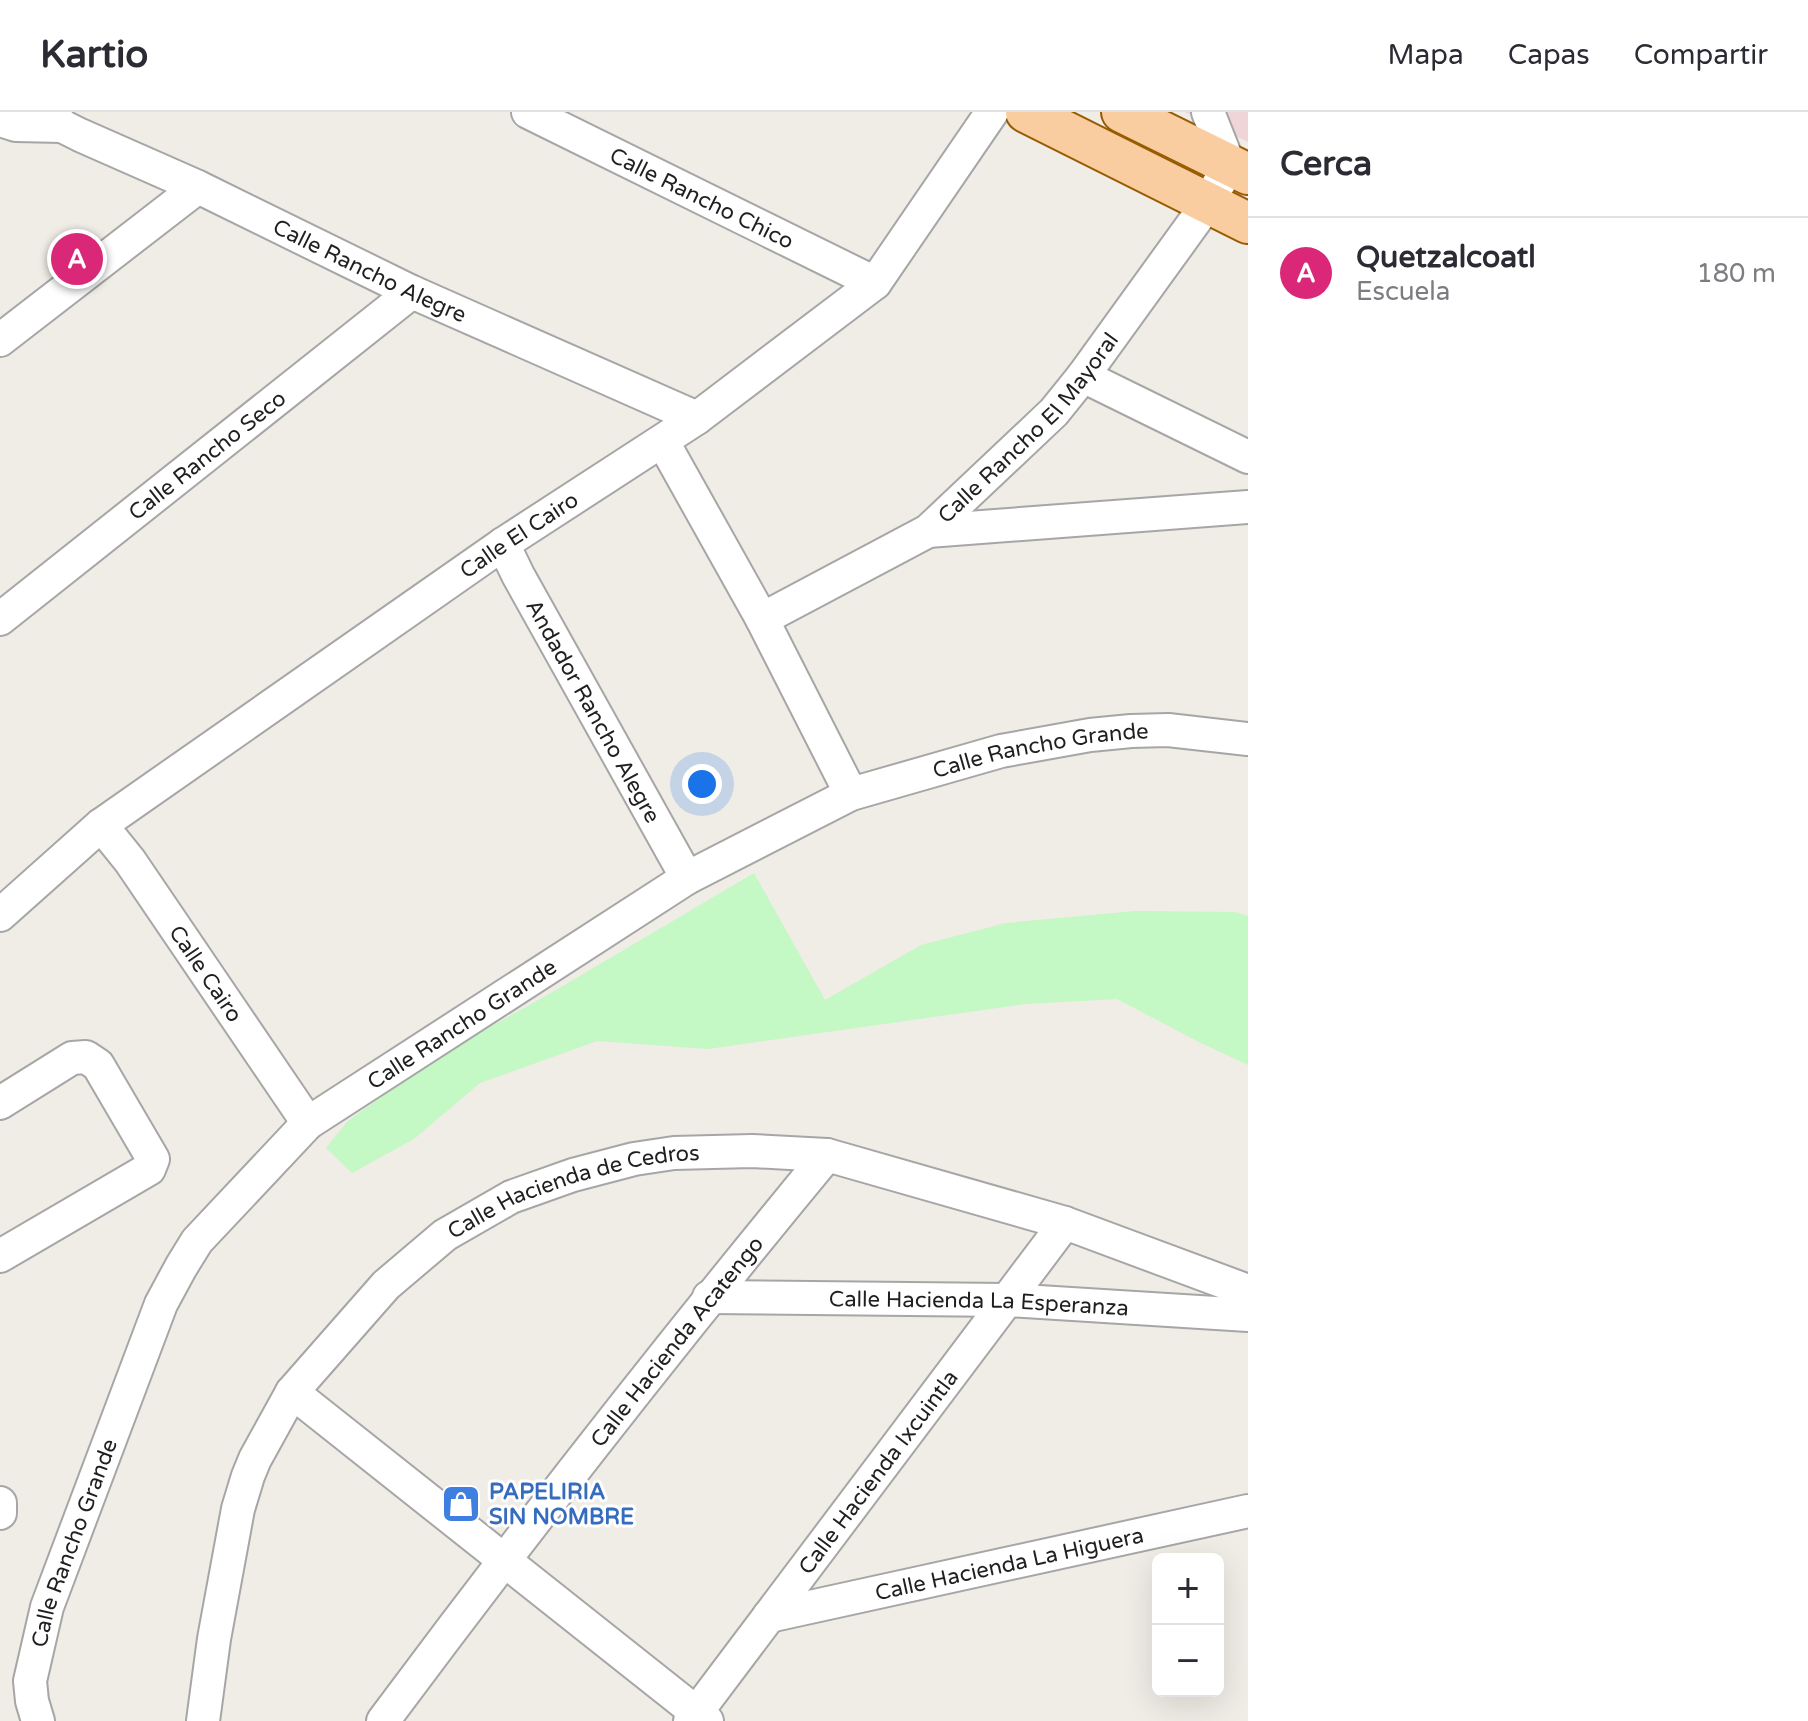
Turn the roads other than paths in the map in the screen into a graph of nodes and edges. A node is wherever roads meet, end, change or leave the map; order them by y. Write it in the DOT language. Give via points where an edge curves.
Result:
graph roads {
  1 [pos="528,112"];
  2 [pos="992,112"];
  3 [pos="1026,112"];
  4 [pos="1122,112"];
  5 [pos="1208,112"];
  6 [pos="56,119"];
  7 [pos="0,120"];
  8 [pos="1239,170"];
  9 [pos="198,187"];
  10 [pos="1208,203"];
  11 [pos="1248,223"];
  12 [pos="875,283"];
  13 [pos="412,292"];
  14 [pos="0,340"];
  15 [pos="1083,376"];
  16 [pos="697,418"];
  17 [pos="663,442"];
  18 [pos="1248,457"];
  19 [pos="1248,507"];
  20 [pos="928,531"];
  21 [pos="503,544"];
  22 [pos="0,619"];
  23 [pos="762,619"];
  24 [pos="1248,739"];
  25 [pos="851,794"];
  26 [pos="101,825"];
  27 [pos="687,878"];
  28 [pos="0,915"];
  29 [pos="0,1103"];
  30 [pos="308,1123"];
  31 [pos="827,1155"];
  32 [pos="1065,1223"];
  33 [pos="0,1256"];
  34 [pos="1248,1291"];
  35 [pos="709,1297"];
  36 [pos="1007,1300"];
  37 [pos="1248,1315"];
  38 [pos="292,1392"];
  39 [pos="0,1503"];
  40 [pos="1248,1511"];
  41 [pos="0,1512"];
  42 [pos="503,1560"];
  43 [pos="769,1616"];
  44 [pos="698,1718"];
  45 [pos="38,1721"];
  46 [pos="203,1721"];
  47 [pos="383,1721"];
  1 -- 12 [label="street, Calle Rancho Chico"];
  2 -- 12 [label="street, Calle El Cairo"];
  3 -- 10 [label="main road"];
  4 -- 8 [label="main road"];
  5 -- 8 [label="street"];
  6 -- 7 [label="street" via="16,125"];
  6 -- 9 [label="street, Calle Rancho Alegre"];
  8 -- 10 [label="street, Calle Rancho El Mayoral"];
  9 -- 13 [label="street, Calle Rancho Alegre"];
  9 -- 14 [label="street"];
  10 -- 11 [label="main road"];
  10 -- 15 [label="street, Calle Rancho El Mayoral"];
  12 -- 16 [label="street, Calle El Cairo"];
  13 -- 16 [label="street, Calle Rancho Alegre"];
  13 -- 22 [label="street, Calle Rancho Seco"];
  15 -- 18 [label="street"];
  15 -- 20 [label="street, Calle Rancho El Mayoral" via="1054,412"];
  16 -- 17 [label="street, Calle El Cairo"];
  17 -- 21 [label="street, Calle El Cairo"];
  17 -- 23 [label="street"];
  19 -- 20 [label="street"];
  20 -- 23 [label="street, Calle Rancho El Mayoral"];
  21 -- 26 [label="street, Calle El Cairo"];
  21 -- 27 [label="street, Andador Rancho Alegre"];
  23 -- 25 [label="street"];
  24 -- 25 [label="street, Calle Rancho Grande" via="1168,730 1090,735 1001,751"];
  25 -- 27 [label="street, Calle Rancho Grande"];
  26 -- 28 [label="street, Calle El Cairo"];
  26 -- 30 [label="street, Calle Cairo"];
  27 -- 30 [label="street, Calle Rancho Grande"];
  29 -- 33 [label="street" via="72,1058 86,1057 98,1065 153,1159 149,1169"];
  30 -- 45 [label="street, Calle Rancho Grande" via="197,1241 161,1304 47,1607 30,1681"];
  31 -- 32 [label="street, Calle Hacienda de Cedros"];
  31 -- 35 [label="street, Calle Hacienda Acatengo"];
  31 -- 38 [label="street, Calle Hacienda de Cedros" via="674,1153 573,1175 511,1197 445,1235 386,1285"];
  32 -- 34 [label="street, Calle Hacienda de Cedros"];
  32 -- 36 [label="street, Calle Hacienda Ixcuintla"];
  35 -- 36 [label="street, Calle Hacienda La Esperanza"];
  35 -- 42 [label="street, Calle Hacienda Acatengo"];
  36 -- 37 [label="street, Calle Hacienda La Esperanza"];
  36 -- 43 [label="street, Calle Hacienda Ixcuintla"];
  38 -- 42 [label="street"];
  38 -- 46 [label="street, Calle Hacienda de Cedros" via="255,1459 238,1509"];
  39 -- 41 [label="street"];
  40 -- 43 [label="street, Calle Hacienda La Higuera"];
  42 -- 44 [label="street"];
  42 -- 47 [label="street, Calle Hacienda Acatengo"];
  43 -- 44 [label="street, Calle Hacienda Ixcuintla"];
}
